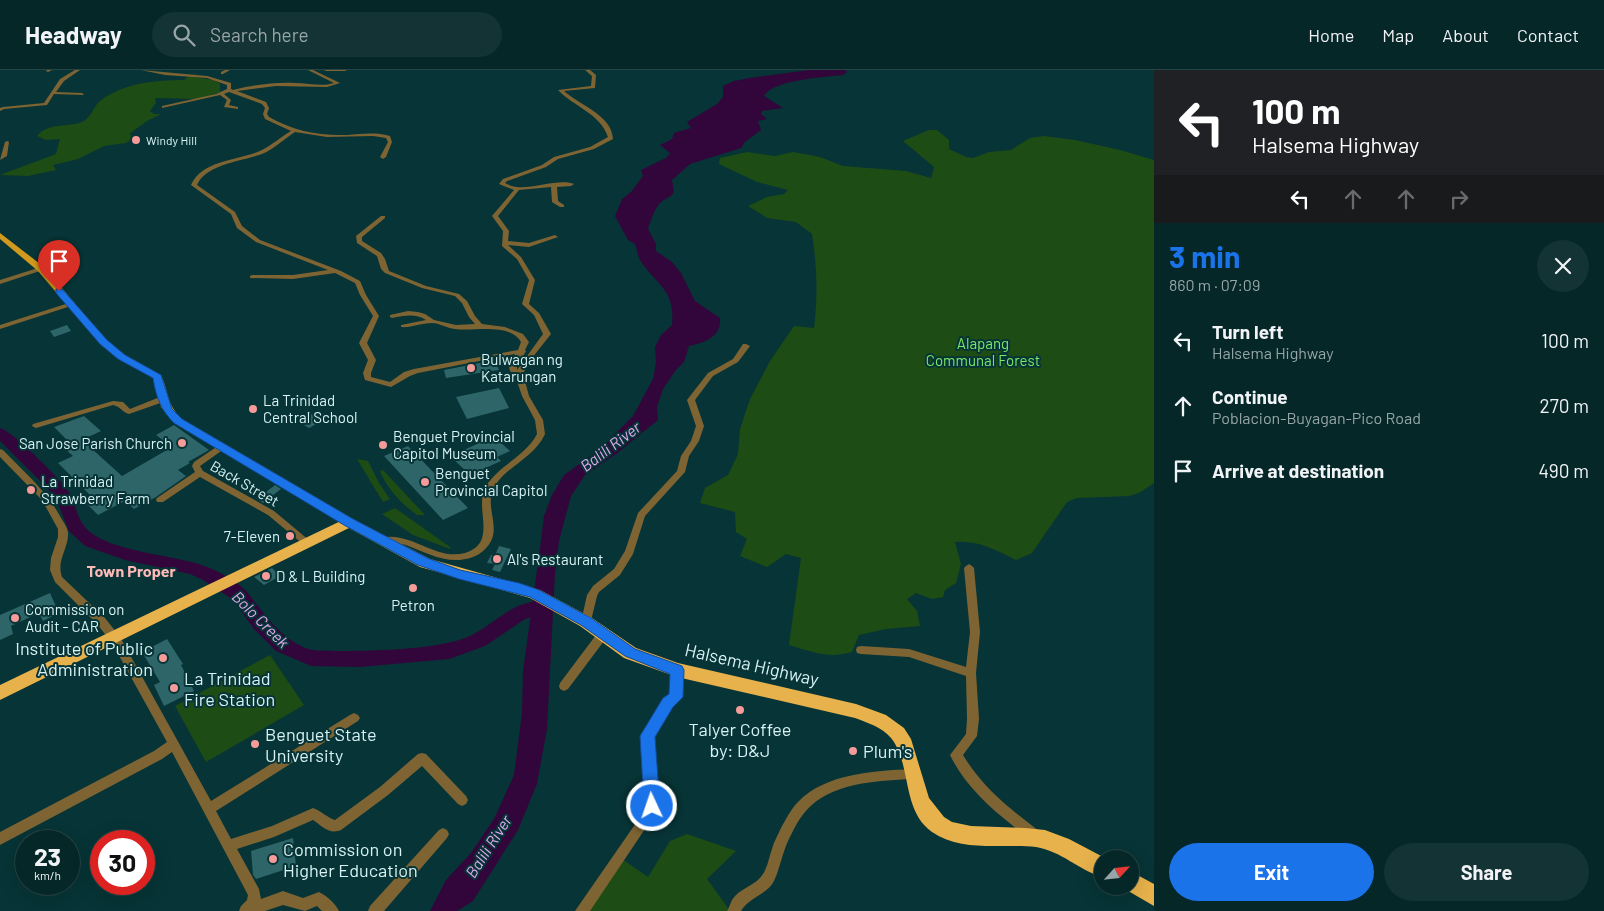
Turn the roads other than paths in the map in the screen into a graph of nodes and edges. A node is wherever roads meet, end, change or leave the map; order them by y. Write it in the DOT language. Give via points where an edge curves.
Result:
graph roads {
  1 [pos="78,70"];
  2 [pos="143,70"];
  3 [pos="228,70"];
  4 [pos="310,70"];
  5 [pos="326,70"];
  6 [pos="345,70"];
  7 [pos="587,70"];
  8 [pos="194,71"];
  9 [pos="200,71"];
  10 [pos="220,74"];
  11 [pos="231,90"];
  12 [pos="53,93"];
  13 [pos="82,94"];
  14 [pos="221,94"];
  15 [pos="164,107"];
  16 [pos="236,108"];
  17 [pos="0,110"];
  18 [pos="295,130"];
  19 [pos="7,142"];
  20 [pos="383,157"];
  21 [pos="0,158"];
  22 [pos="571,184"];
  23 [pos="554,185"];
  24 [pos="517,189"];
  25 [pos="562,206"];
  26 [pos="383,217"];
  27 [pos="0,235"];
  28 [pos="555,237"];
  29 [pos="505,243"];
  30 [pos="41,269"];
  31 [pos="335,271"];
  32 [pos="252,277"];
  33 [pos="0,282"];
  34 [pos="72,304"];
  35 [pos="392,316"];
  36 [pos="432,321"];
  37 [pos="403,326"];
  38 [pos="480,326"];
  39 [pos="0,327"];
  40 [pos="746,346"];
  41 [pos="522,351"];
  42 [pos="519,374"];
  43 [pos="163,400"];
  44 [pos="36,426"];
  45 [pos="221,447"];
  46 [pos="0,452"];
  47 [pos="200,473"];
  48 [pos="160,500"];
  49 [pos="349,522"];
  50 [pos="382,540"];
  51 [pos="307,543"];
  52 [pos="969,568"];
  53 [pos="586,622"];
  54 [pos="603,634"];
  55 [pos="114,637"];
  56 [pos="861,650"];
  57 [pos="677,670"];
  58 [pos="971,673"];
  59 [pos="564,686"];
  60 [pos="0,692"];
  61 [pos="354,718"];
  62 [pos="174,744"];
  63 [pos="912,774"];
  64 [pos="462,800"];
  65 [pos="208,810"];
  66 [pos="443,834"];
  67 [pos="1039,838"];
  68 [pos="0,839"];
  69 [pos="229,846"];
  70 [pos="1094,863"];
  71 [pos="1139,887"];
  72 [pos="1154,896"];
  73 [pos="249,908"];
  74 [pos="332,911"];
  75 [pos="375,911"];
  76 [pos="582,911"];
  77 [pos="734,911"];
  1 -- 12 [label="street" via="62,80"];
  2 -- 8 [label="street"];
  3 -- 10 [label="street"];
  4 -- 11 [label="street" via="338,83"];
  5 -- 6 [label="street"];
  7 -- 24 [label="street" via="595,77 593,87 560,90 600,119 611,138 503,182"];
  8 -- 9 [label="street"];
  8 -- 10 [label="street"];
  10 -- 11 [label="street"];
  11 -- 14 [label="street"];
  11 -- 18 [label="street" via="264,103 267,118"];
  12 -- 13 [label="street"];
  12 -- 17 [label="street" via="45,104"];
  14 -- 15 [label="street"];
  14 -- 16 [label="street" via="228,99 226,106"];
  18 -- 20 [label="street" via="318,137 376,134 388,137 390,142"];
  18 -- 31 [label="street" via="263,151 210,169 198,176 194,186 233,213 240,227 258,241"];
  19 -- 21 [label="street" via="4,156"];
  22 -- 23 [label="street"];
  23 -- 24 [label="street"];
  23 -- 25 [label="street" via="555,202"];
  24 -- 29 [label="street" via="495,213 506,231"];
  26 -- 38 [label="street" via="358,239 380,254 383,269 424,287 457,295"];
  27 -- 30 [label="main road"];
  28 -- 29 [label="street" via="529,245"];
  29 -- 42 [label="street" via="508,250 519,258 530,278 532,284 524,302 537,314 547,334"];
  30 -- 33 [label="street"];
  30 -- 34 [label="main road"];
  31 -- 32 [label="street" via="293,277"];
  31 -- 41 [label="street" via="358,282 375,311 376,319 363,343 372,360 367,376 372,380 391,385 417,371"];
  34 -- 39 [label="street"];
  34 -- 43 [label="main road" via="104,342 122,357 158,377"];
  35 -- 36 [label="street" via="416,313"];
  36 -- 37 [label="street"];
  36 -- 38 [label="street" via="456,327"];
  38 -- 41 [label="street" via="520,334 525,342"];
  40 -- 53 [label="street" via="740,358 710,375 691,400 700,426 681,472 641,515 630,552 617,572 592,595"];
  41 -- 42 [label="street" via="513,367"];
  42 -- 50 [label="street" via="540,422 541,432 538,441 504,469 490,486 485,497 490,525 488,539 483,546 474,553 449,556 422,550 399,540"];
  43 -- 44 [label="street" via="130,412 120,404 113,404"];
  43 -- 45 [label="main road" via="167,410 178,421"];
  45 -- 47 [label="street, Back Street" via="197,464"];
  45 -- 49 [label="main road"];
  46 -- 55 [label="street" via="45,498 63,529 56,558 58,579"];
  47 -- 48 [label="street"];
  47 -- 51 [label="street, Back Street" via="271,512"];
  49 -- 50 [label="highway, Halsema Highway"];
  49 -- 51 [label="highway"];
  50 -- 53 [label="highway, Halsema Highway" via="425,563 535,594"];
  51 -- 55 [label="highway"];
  52 -- 58 [label="street" via="975,632"];
  53 -- 54 [label="highway, Halsema Highway"];
  54 -- 57 [label="highway, Halsema Highway" via="630,652"];
  54 -- 59 [label="street"];
  55 -- 60 [label="highway"];
  55 -- 62 [label="street"];
  56 -- 58 [label="street" via="914,654"];
  57 -- 63 [label="highway, Halsema Highway" via="856,712 888,724 906,747"];
  57 -- 76 [label="street" via="676,697 668,702 647,736 650,811"];
  58 -- 67 [label="street" via="974,719 971,736 956,755 972,781 996,805"];
  61 -- 65 [label="street"];
  62 -- 65 [label="street"];
  62 -- 68 [label="street"];
  63 -- 67 [label="highway, Halsema Highway" via="926,812 948,832"];
  63 -- 77 [label="street" via="844,783 811,797 793,818 779,845 769,877 738,901"];
  64 -- 69 [label="street" via="422,758 384,792 338,826 330,825 313,814"];
  65 -- 69 [label="street"];
  66 -- 75 [label="street"];
  67 -- 70 [label="highway, Halsema Highway"];
  69 -- 73 [label="street" via="254,894 255,900"];
  71 -- 72 [label="highway"];
  73 -- 74 [label="street" via="283,898 303,905 319,899"];
}
